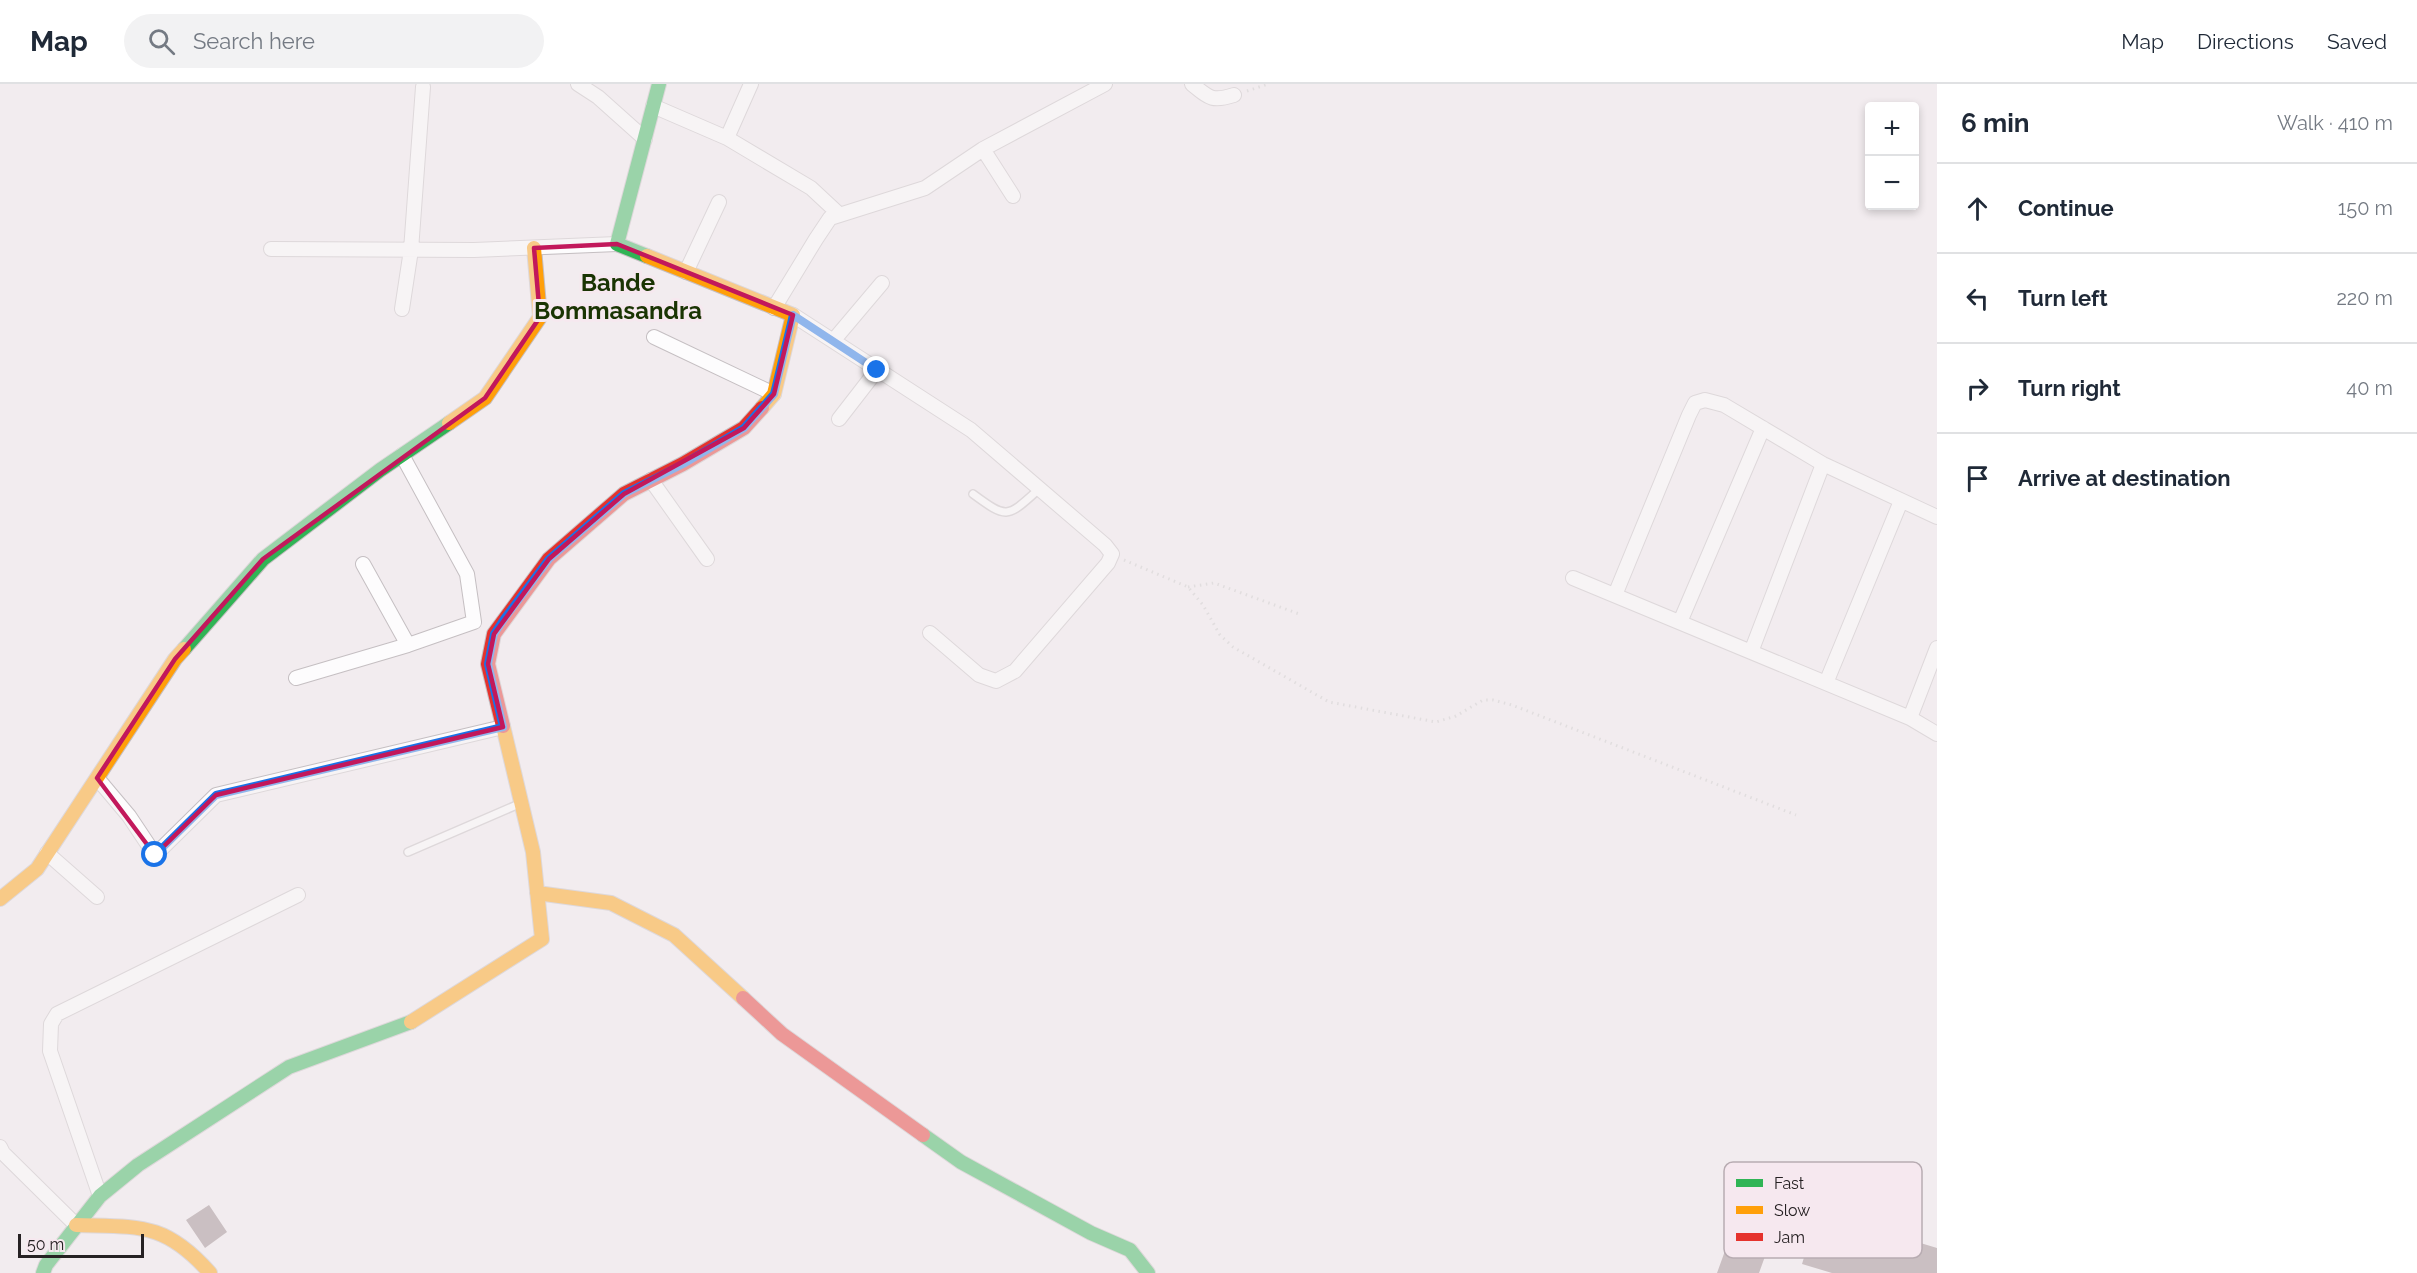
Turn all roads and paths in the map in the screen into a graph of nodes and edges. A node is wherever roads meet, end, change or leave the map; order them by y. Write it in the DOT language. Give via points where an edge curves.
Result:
graph roads {
  1 [pos="578,84"];
  2 [pos="659,84"];
  3 [pos="751,84"];
  4 [pos="1105,84"];
  5 [pos="1192,84"];
  6 [pos="1268,84"];
  7 [pos="423,87"];
  8 [pos="1234,95"];
  9 [pos="653,106"];
  10 [pos="727,138"];
  11 [pos="645,139"];
  12 [pos="983,149"];
  13 [pos="1013,196"];
  14 [pos="719,202"];
  15 [pos="840,215"];
  16 [pos="617,244"];
  17 [pos="534,248"];
  18 [pos="271,249"];
  19 [pos="411,250"];
  20 [pos="686,272"];
  21 [pos="882,283"];
  22 [pos="774,308"];
  23 [pos="402,309"];
  24 [pos="793,315"];
  25 [pos="654,337"];
  26 [pos="833,341"];
  27 [pos="877,370"];
  28 [pos="774,394"];
  29 [pos="839,419"];
  30 [pos="1763,428"];
  31 [pos="402,455"];
  32 [pos="1823,464"];
  33 [pos="651,480"];
  34 [pos="1038,490"];
  35 [pos="973,494"];
  36 [pos="1901,501"];
  37 [pos="1937,517"];
  38 [pos="1112,554"];
  39 [pos="707,559"];
  40 [pos="363,564"];
  41 [pos="1573,578"];
  42 [pos="1188,586"];
  43 [pos="1615,595"];
  44 [pos="1302,615"];
  45 [pos="474,622"];
  46 [pos="1680,622"];
  47 [pos="930,633"];
  48 [pos="494,634"];
  49 [pos="408,645"];
  50 [pos="1937,648"];
  51 [pos="1751,652"];
  52 [pos="296,678"];
  53 [pos="1826,683"];
  54 [pos="1910,718"];
  55 [pos="503,727"];
  56 [pos="1937,734"];
  57 [pos="97,778"];
  58 [pos="521,803"];
  59 [pos="1796,815"];
  60 [pos="408,852"];
  61 [pos="47,853"];
  62 [pos="537,893"];
  63 [pos="298,895"];
  64 [pos="97,897"];
  65 [pos="0,899"];
  66 [pos="0,1147"];
  67 [pos="100,1196"];
  68 [pos="76,1226"];
  69 [pos="43,1273"];
  70 [pos="210,1273"];
  71 [pos="1148,1273"];
  1 -- 11 [label="street"];
  2 -- 9 [label="street"];
  3 -- 10 [label="street"];
  4 -- 12 [label="street"];
  5 -- 8 [label="street" via="1209,98 1220,100"];
  6 -- 8 [label="path"];
  7 -- 19 [label="street"];
  9 -- 10 [label="street"];
  9 -- 11 [label="street"];
  10 -- 15 [label="street" via="812,188"];
  11 -- 16 [label="street"];
  12 -- 13 [label="street"];
  12 -- 15 [label="street" via="926,188"];
  14 -- 20 [label="street"];
  15 -- 22 [label="street" via="830,218"];
  16 -- 17 [label="street"];
  16 -- 20 [label="street"];
  17 -- 19 [label="street"];
  17 -- 31 [label="street" via="540,316 485,398"];
  18 -- 19 [label="street"];
  19 -- 23 [label="street"];
  20 -- 22 [label="street"];
  21 -- 26 [label="street"];
  22 -- 24 [label="street"];
  24 -- 26 [label="street"];
  24 -- 28 [label="street"];
  25 -- 28 [label="street"];
  26 -- 27 [label="street"];
  27 -- 29 [label="street"];
  27 -- 34 [label="street" via="971,430"];
  28 -- 33 [label="street" via="744,428"];
  30 -- 32 [label="street"];
  30 -- 43 [label="street" via="1724,405 1705,400 1695,403"];
  30 -- 46 [label="street"];
  31 -- 45 [label="street" via="467,574"];
  31 -- 57 [label="street" via="263,559 175,660"];
  32 -- 36 [label="street"];
  32 -- 51 [label="street"];
  33 -- 39 [label="street"];
  33 -- 48 [label="street" via="624,494 549,559"];
  34 -- 35 [label="lane" via="1006,513"];
  34 -- 38 [label="street"];
  36 -- 37 [label="street"];
  36 -- 53 [label="street"];
  38 -- 42 [label="path"];
  38 -- 47 [label="street" via="1015,672 996,681 979,675"];
  40 -- 49 [label="street"];
  41 -- 43 [label="street"];
  42 -- 44 [label="path" via="1214,583"];
  42 -- 59 [label="path" via="1220,635 1233,647 1329,702 1436,722 1456,717 1482,700 1493,700"];
  43 -- 46 [label="street"];
  45 -- 48 [label="street"];
  45 -- 49 [label="street"];
  46 -- 51 [label="street"];
  48 -- 55 [label="street" via="488,664"];
  49 -- 52 [label="street"];
  50 -- 54 [label="street"];
  51 -- 53 [label="street"];
  53 -- 54 [label="street"];
  54 -- 56 [label="street"];
  55 -- 57 [label="street" via="216,795 155,855"];
  55 -- 58 [label="street"];
  57 -- 61 [label="street"];
  58 -- 60 [label="lane"];
  58 -- 62 [label="street" via="533,852"];
  61 -- 64 [label="street"];
  61 -- 65 [label="street" via="37,868"];
  62 -- 67 [label="street" via="542,939 409,1023 289,1067 138,1165"];
  62 -- 71 [label="street" via="611,903 674,934 782,1034 951,1155 1091,1233 1130,1250"];
  63 -- 67 [label="street" via="57,1014 51,1024 50,1051"];
  66 -- 68 [label="street"];
  67 -- 68 [label="street"];
  68 -- 69 [label="street"];
  68 -- 70 [label="street" via="153,1230 189,1249"];
}
